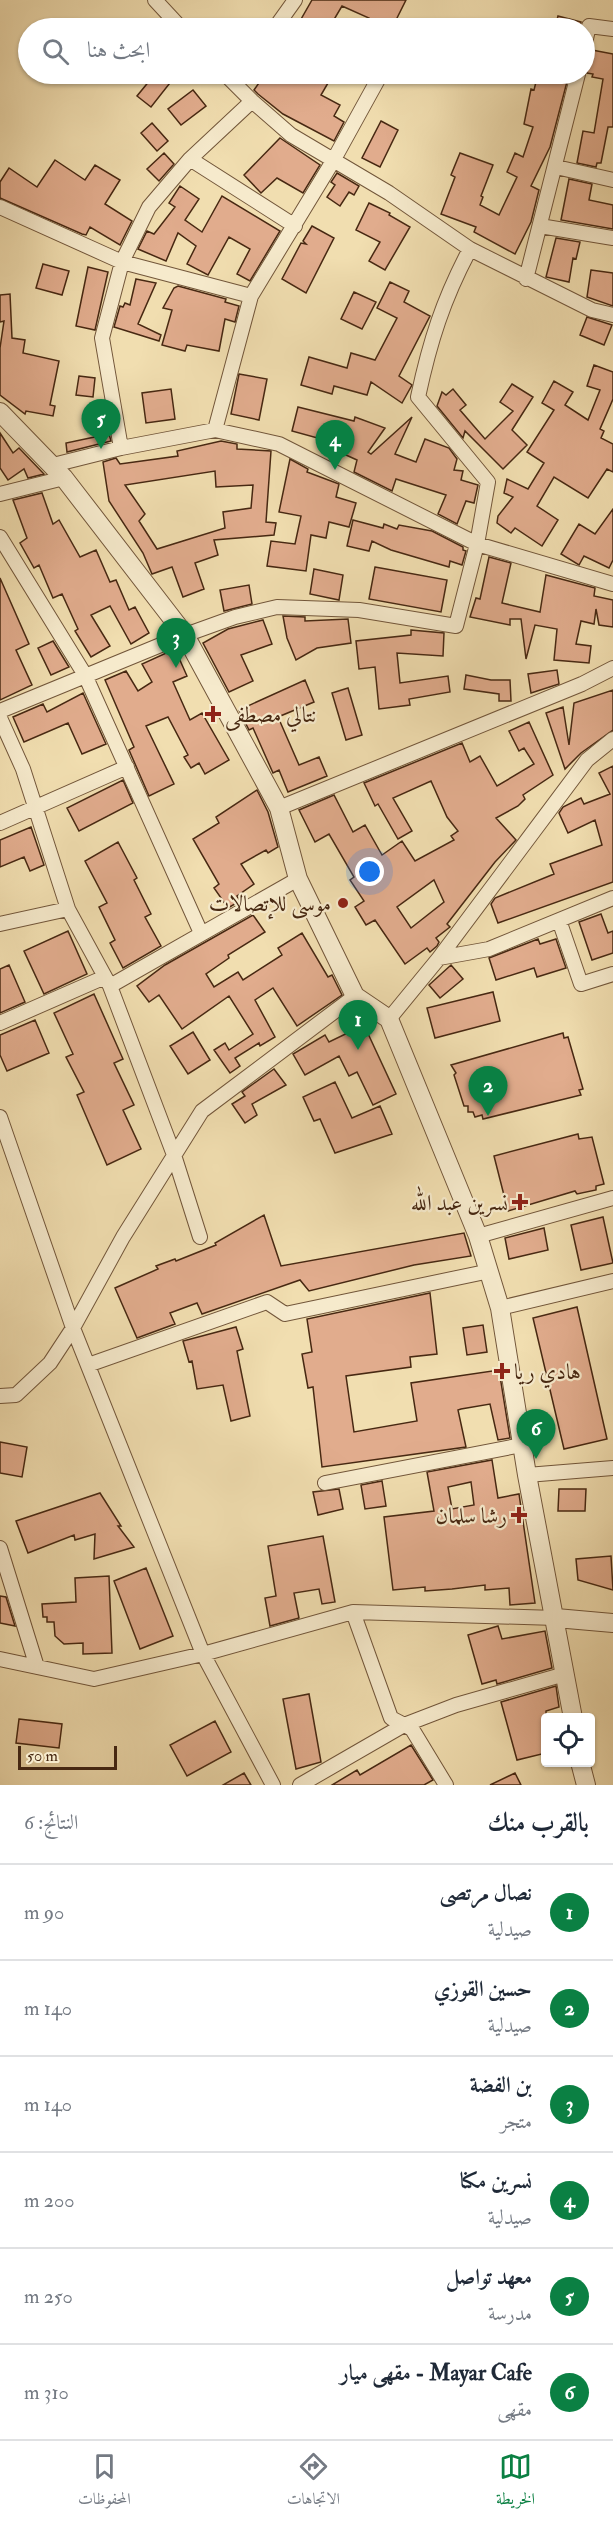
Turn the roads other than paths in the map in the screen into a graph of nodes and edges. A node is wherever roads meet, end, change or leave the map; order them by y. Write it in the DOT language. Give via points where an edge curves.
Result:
graph roads {
  1 [pos="155,0"];
  2 [pos="295,0"];
  3 [pos="172,18"];
  4 [pos="282,18"];
  5 [pos="595,27"];
  6 [pos="613,29"];
  7 [pos="243,84"];
  8 [pos="375,84"];
  9 [pos="576,84"];
  10 [pos="252,101"];
  11 [pos="190,159"];
  12 [pos="333,161"];
  13 [pos="556,167"];
  14 [pos="613,180"];
  15 [pos="0,207"];
  16 [pos="295,226"];
  17 [pos="540,226"];
  18 [pos="613,238"];
  19 [pos="470,249"];
  20 [pos="122,262"];
  21 [pos="526,279"];
  22 [pos="251,296"];
  23 [pos="613,315"];
  24 [pos="0,412"];
  25 [pos="215,430"];
  26 [pos="121,448"];
  27 [pos="59,472"];
  28 [pos="0,494"];
  29 [pos="0,537"];
  30 [pos="477,544"];
  31 [pos="613,584"];
  32 [pos="185,635"];
  33 [pos="613,668"];
  34 [pos="86,675"];
  35 [pos="0,711"];
  36 [pos="0,718"];
  37 [pos="613,739"];
  38 [pos="127,767"];
  39 [pos="36,807"];
  40 [pos="279,808"];
  41 [pos="0,823"];
  42 [pos="298,879"];
  43 [pos="613,898"];
  44 [pos="68,909"];
  45 [pos="559,920"];
  46 [pos="0,924"];
  47 [pos="201,933"];
  48 [pos="439,958"];
  49 [pos="613,974"];
  50 [pos="107,982"];
  51 [pos="355,996"];
  52 [pos="389,1019"];
  53 [pos="0,1023"];
  54 [pos="0,1117"];
  55 [pos="174,1155"];
  56 [pos="613,1198"];
  57 [pos="478,1236"];
  58 [pos="200,1237"];
  59 [pos="490,1271"];
  60 [pos="613,1281"];
  61 [pos="500,1308"];
  62 [pos="73,1328"];
  63 [pos="88,1365"];
  64 [pos="0,1396"];
  65 [pos="522,1445"];
  66 [pos="613,1468"];
  67 [pos="527,1475"];
  68 [pos="325,1483"];
  69 [pos="0,1548"];
  70 [pos="353,1612"];
  71 [pos="556,1618"];
  72 [pos="613,1623"];
  73 [pos="203,1654"];
  74 [pos="0,1659"];
  75 [pos="37,1667"];
  76 [pos="565,1674"];
  77 [pos="572,1713"];
  78 [pos="404,1725"];
  79 [pos="581,1767"];
  80 [pos="273,1785"];
  81 [pos="300,1785"];
  82 [pos="446,1785"];
  83 [pos="586,1785"];
  1 -- 3 [label="street"];
  2 -- 4 [label="street"];
  5 -- 6 [label="street"];
  7 -- 10 [label="street"];
  8 -- 12 [label="street"];
  9 -- 13 [label="street"];
  10 -- 11 [label="street"];
  10 -- 12 [label="street" via="291,135"];
  11 -- 16 [label="street"];
  11 -- 20 [label="street" via="149,207"];
  12 -- 16 [label="street"];
  12 -- 19 [label="street" via="389,193"];
  13 -- 14 [label="street"];
  13 -- 17 [label="street"];
  15 -- 20 [label="street"];
  16 -- 22 [label="street"];
  17 -- 18 [label="street"];
  17 -- 21 [label="street"];
  19 -- 21 [label="street"];
  19 -- 30 [label="street" via="446,295 428,349 418,397 488,482"];
  20 -- 22 [label="street"];
  20 -- 26 [label="street" via="102,338"];
  21 -- 23 [label="street" via="592,310"];
  22 -- 25 [label="street"];
  24 -- 27 [label="street"];
  25 -- 26 [label="street"];
  25 -- 30 [label="street" via="279,444"];
  26 -- 27 [label="street"];
  27 -- 28 [label="street"];
  27 -- 32 [label="street"];
  29 -- 34 [label="street"];
  30 -- 31 [label="street"];
  30 -- 32 [label="street" via="456,626 359,610 277,607"];
  32 -- 34 [label="street"];
  32 -- 40 [label="street"];
  33 -- 40 [label="street"];
  34 -- 35 [label="street"];
  34 -- 38 [label="street"];
  36 -- 39 [label="street"];
  37 -- 48 [label="street" via="587,760"];
  38 -- 39 [label="street"];
  38 -- 47 [label="street"];
  39 -- 41 [label="street"];
  39 -- 44 [label="street"];
  40 -- 42 [label="street"];
  42 -- 47 [label="street"];
  42 -- 51 [label="street"];
  43 -- 45 [label="street"];
  44 -- 46 [label="street"];
  44 -- 50 [label="street"];
  45 -- 48 [label="street" via="489,949"];
  45 -- 49 [label="street" via="581,984"];
  47 -- 50 [label="street"];
  48 -- 52 [label="street"];
  50 -- 53 [label="street"];
  50 -- 55 [label="street"];
  51 -- 52 [label="street"];
  51 -- 55 [label="street" via="202,1111"];
  52 -- 57 [label="street"];
  54 -- 62 [label="street"];
  55 -- 58 [label="street"];
  55 -- 62 [label="street"];
  56 -- 57 [label="street"];
  57 -- 59 [label="street"];
  59 -- 61 [label="street"];
  59 -- 63 [label="street" via="285,1314 267,1302"];
  60 -- 61 [label="street"];
  61 -- 65 [label="street"];
  62 -- 63 [label="street"];
  62 -- 64 [label="street" via="50,1363 16,1395"];
  63 -- 73 [label="street"];
  65 -- 67 [label="street"];
  65 -- 68 [label="street"];
  66 -- 67 [label="street"];
  67 -- 71 [label="street"];
  69 -- 75 [label="street"];
  70 -- 71 [label="street"];
  70 -- 73 [label="street"];
  70 -- 78 [label="street" via="391,1718"];
  71 -- 72 [label="street"];
  71 -- 76 [label="street"];
  73 -- 75 [label="street" via="94,1679"];
  73 -- 80 [label="street"];
  74 -- 75 [label="street"];
  76 -- 77 [label="street"];
  76 -- 78 [label="street" via="456,1705"];
  78 -- 81 [label="street"];
  78 -- 82 [label="street" via="412,1729"];
  79 -- 83 [label="street"];
}
